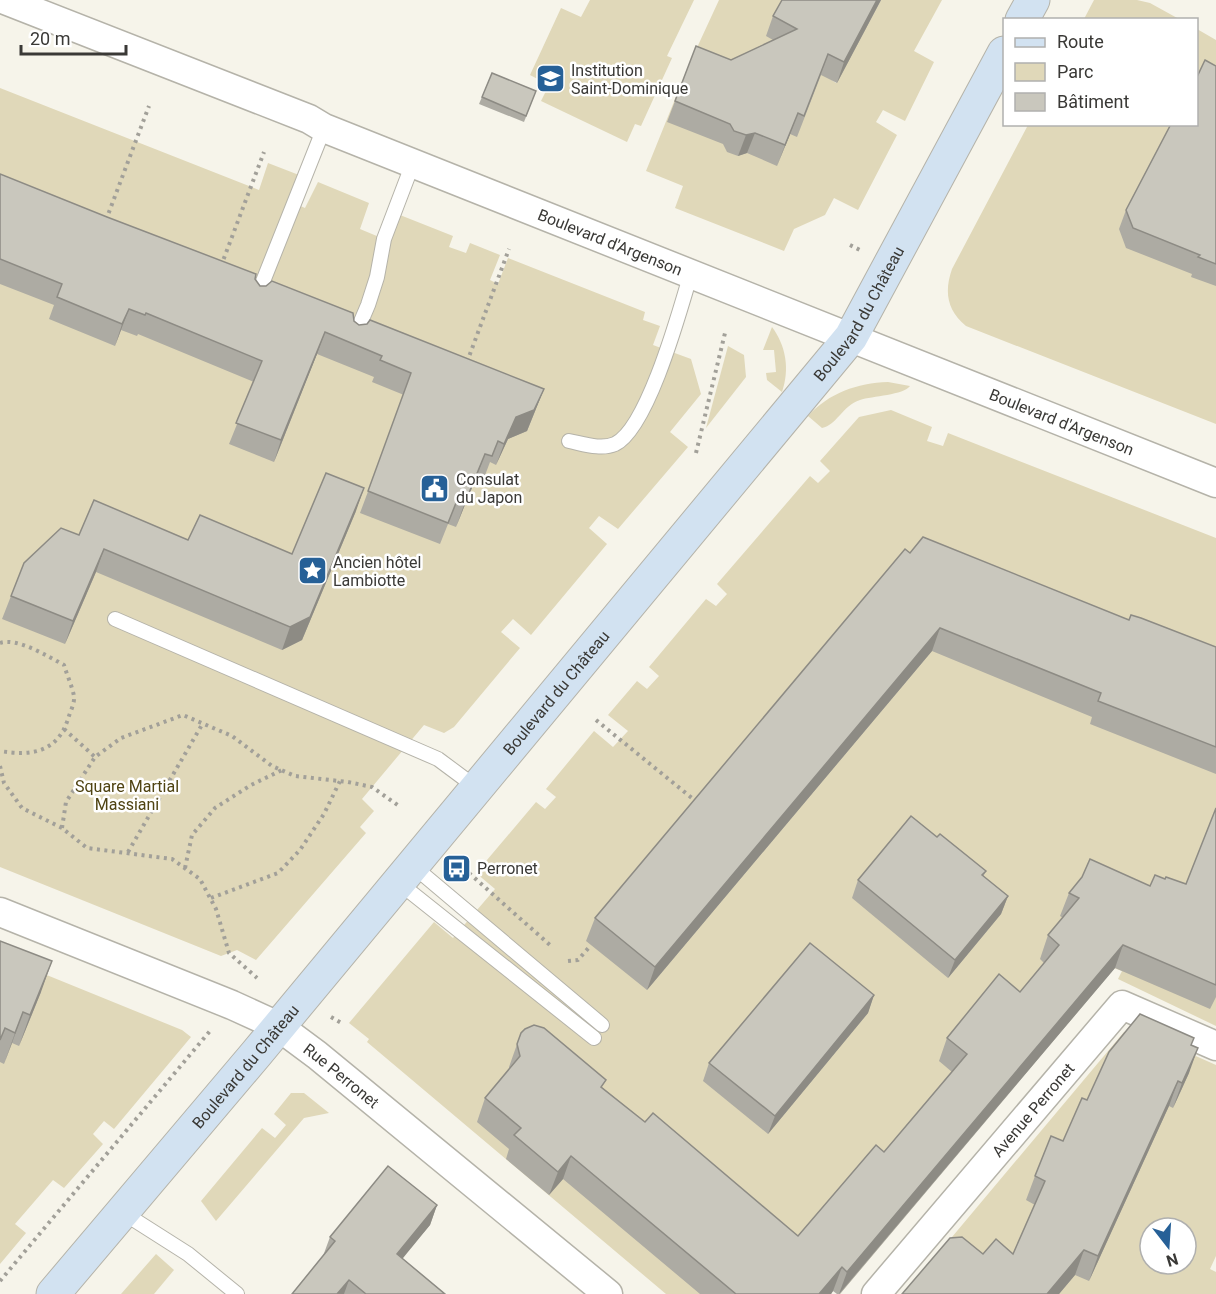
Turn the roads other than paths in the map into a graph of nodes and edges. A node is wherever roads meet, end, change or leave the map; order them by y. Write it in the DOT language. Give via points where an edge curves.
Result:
graph roads {
  1 [pos="5,0"];
  2 [pos="1033,0"];
  3 [pos="1023,18"];
  4 [pos="1003,57"];
  5 [pos="324,128"];
  6 [pos="412,163"];
  7 [pos="691,273"];
  8 [pos="256,299"];
  9 [pos="851,337"];
  10 [pos="354,338"];
  11 [pos="569,441"];
  12 [pos="1216,483"];
  13 [pos="115,619"];
  14 [pos="477,788"];
  15 [pos="405,874"];
  16 [pos="0,912"];
  17 [pos="602,1025"];
  18 [pos="278,1026"];
  19 [pos="594,1038"];
  20 [pos="1216,1047"];
  21 [pos="122,1212"];
  22 [pos="53,1294"];
  23 [pos="237,1294"];
  24 [pos="608,1294"];
  25 [pos="876,1294"];
  1 -- 5 [label="street, Boulevard d'Argenson"];
  2 -- 3 [label="street"];
  4 -- 9 [label="street, Boulevard du Château"];
  5 -- 6 [label="street, Boulevard d'Argenson"];
  5 -- 8 [label="lane"];
  6 -- 7 [label="street, Boulevard d'Argenson"];
  6 -- 10 [label="lane"];
  7 -- 9 [label="street, Boulevard d'Argenson"];
  7 -- 11 [label="lane" via="667,350 635,424 613,445 599,447"];
  9 -- 12 [label="street, Boulevard d'Argenson"];
  9 -- 14 [label="street, Boulevard du Château"];
  13 -- 14 [label="lane" via="438,759"];
  14 -- 15 [label="street, Boulevard du Château"];
  15 -- 17 [label="lane"];
  15 -- 18 [label="street, Boulevard du Château"];
  15 -- 19 [label="lane"];
  16 -- 18 [label="street, Rue Perronet"];
  18 -- 21 [label="street, Boulevard du Château"];
  18 -- 24 [label="street, Rue Perronet"];
  20 -- 25 [label="street, Avenue Perronet" via="1122,1005"];
  21 -- 22 [label="street, Boulevard du Château"];
  21 -- 23 [label="lane" via="188,1254"];
}
